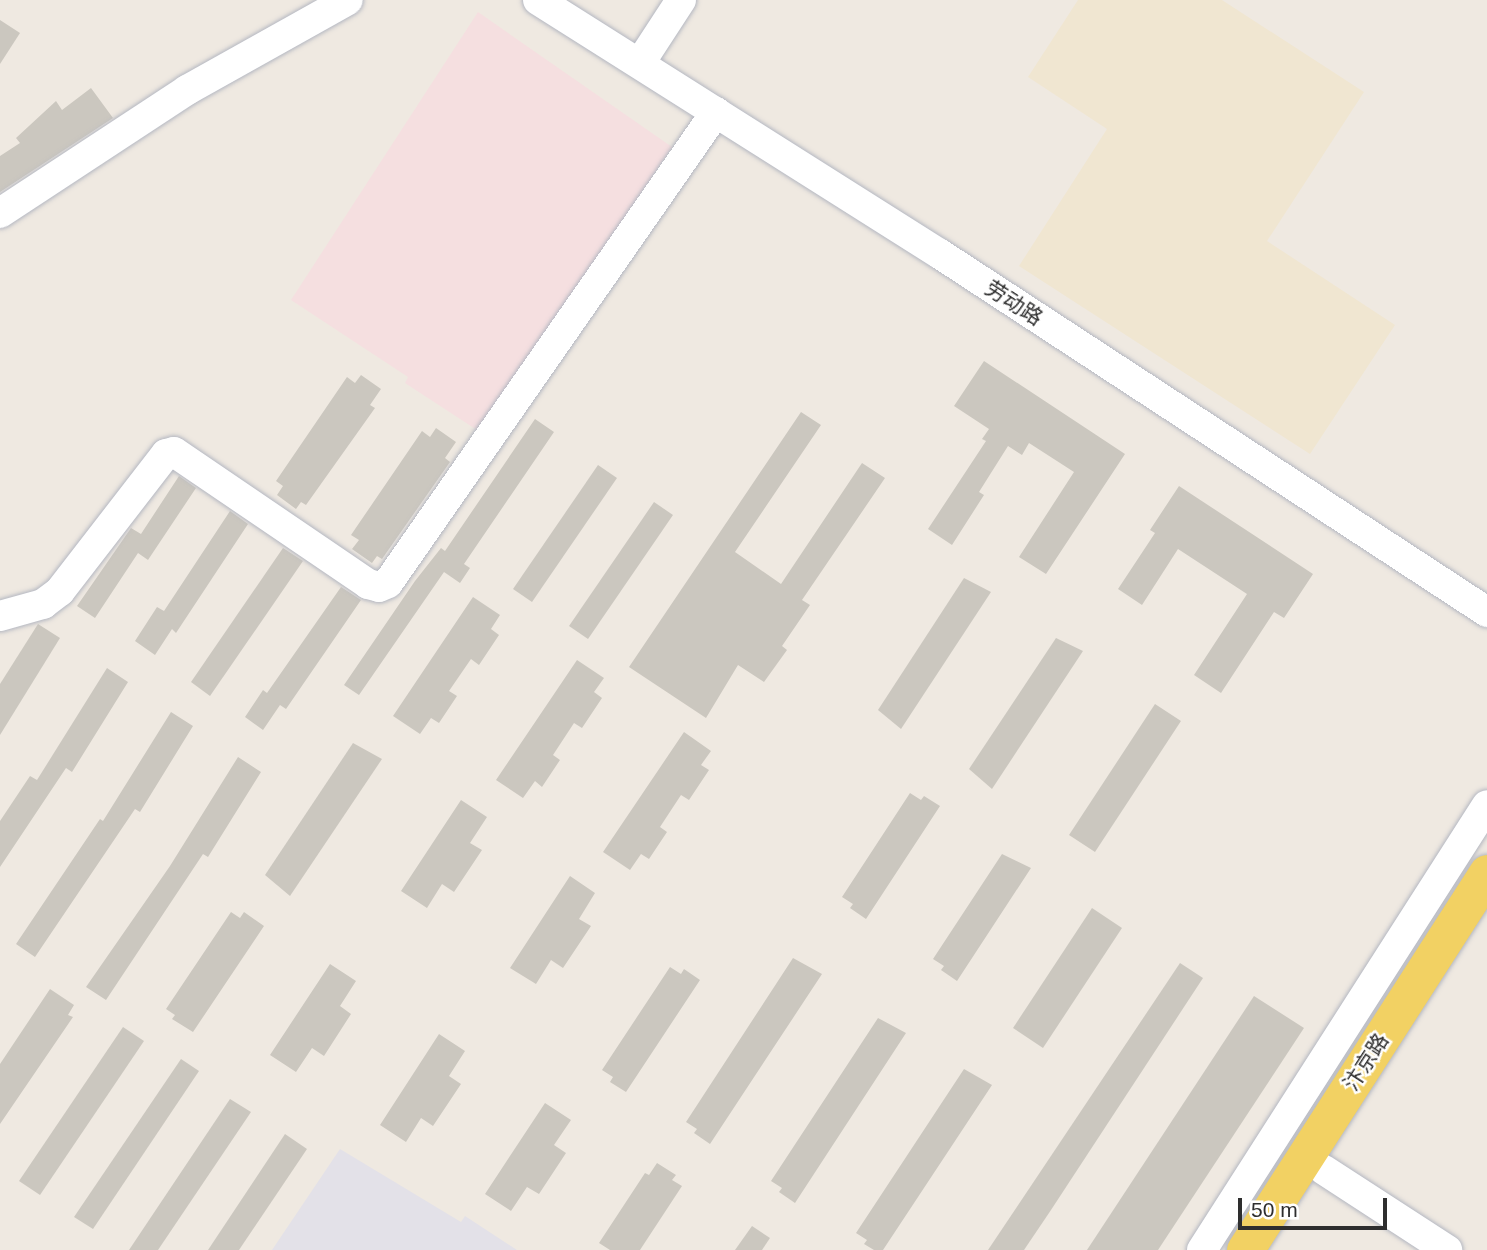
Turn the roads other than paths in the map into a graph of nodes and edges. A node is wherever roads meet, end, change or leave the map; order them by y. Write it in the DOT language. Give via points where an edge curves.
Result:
graph roads {
  1 [pos="348,0"];
  2 [pos="538,0"];
  3 [pos="681,0"];
  4 [pos="640,63"];
  5 [pos="716,112"];
  6 [pos="0,213"];
  7 [pos="1487,611"];
  8 [pos="0,616"];
  9 [pos="1487,805"];
  10 [pos="1487,873"];
  11 [pos="1487,919"];
  12 [pos="1324,1170"];
  13 [pos="1202,1250"];
  14 [pos="1245,1250"];
  15 [pos="1273,1250"];
  16 [pos="1447,1250"];
  1 -- 6 [label="street" via="187,90"];
  2 -- 4 [label="street, 劳动路"];
  3 -- 4 [label="street"];
  4 -- 5 [label="street, 劳动路"];
  5 -- 7 [label="street, 劳动路"];
  5 -- 8 [label="street" via="388,583 379,587 368,584 174,452 166,454 60,591 43,604"];
  9 -- 13 [label="street"];
  10 -- 14 [label="main road, 汴京路"];
  11 -- 12 [label="main road, 汴京路"];
  12 -- 15 [label="main road, 汴京路"];
  12 -- 16 [label="street"];
}
